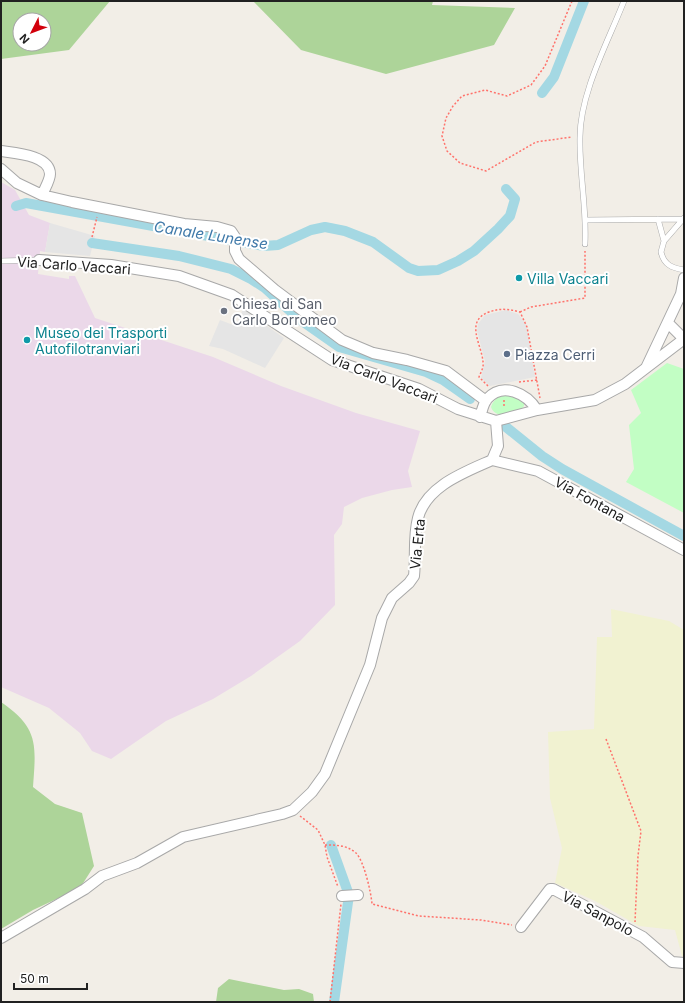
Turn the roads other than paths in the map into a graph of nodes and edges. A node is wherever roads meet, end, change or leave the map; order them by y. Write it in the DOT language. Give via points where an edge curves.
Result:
graph roads {
  1 [pos="624,1"];
  2 [pos="1,151"];
  3 [pos="1,169"];
  4 [pos="42,195"];
  5 [pos="684,218"];
  6 [pos="658,219"];
  7 [pos="586,220"];
  8 [pos="664,241"];
  9 [pos="585,244"];
  10 [pos="1,260"];
  11 [pos="39,260"];
  12 [pos="684,270"];
  13 [pos="684,278"];
  14 [pos="668,323"];
  15 [pos="684,339"];
  16 [pos="646,368"];
  17 [pos="486,401"];
  18 [pos="540,410"];
  19 [pos="480,417"];
  20 [pos="496,421"];
  21 [pos="492,460"];
  22 [pos="684,550"];
  23 [pos="358,895"];
  24 [pos="342,896"];
  25 [pos="521,927"];
  26 [pos="1,938"];
  27 [pos="684,963"];
  1 -- 7 [label="lane" via="584,101 580,136"];
  2 -- 4 [label="street" via="33,157 45,163 50,176"];
  3 -- 4 [label="street" via="17,183"];
  4 -- 17 [label="street" via="233,232 235,250 242,263 321,327 342,340 373,353 446,371"];
  5 -- 6 [label="lane"];
  5 -- 8 [label="lane"];
  6 -- 7 [label="lane"];
  6 -- 8 [label="lane"];
  7 -- 9 [label="lane"];
  8 -- 12 [label="lane" via="661,252 666,264"];
  10 -- 11 [label="lane, Via Carlo Vaccari"];
  11 -- 19 [label="street, Via Carlo Vaccari" via="111,265 178,276 232,295 332,360 420,389 458,409"];
  13 -- 14 [label="street" via="681,294"];
  14 -- 15 [label="street"];
  14 -- 16 [label="street"];
  15 -- 16 [label="street"];
  16 -- 18 [label="street" via="616,390 595,400"];
  17 -- 18 [label="street" via="492,395 504,391 517,392"];
  17 -- 19 [label="street"];
  18 -- 20 [label="street"];
  19 -- 20 [label="street, Via Carlo Vaccari"];
  20 -- 21 [label="street" via="498,446"];
  21 -- 22 [label="street, Via Fontana" via="538,471"];
  21 -- 26 [label="street, Via Erta" via="445,483 424,504 417,524 414,576 392,598 382,618 370,665 325,774 312,792 293,810 282,814 183,837 137,863 102,876 85,889"];
  23 -- 24 [label="street"];
  25 -- 27 [label="street, Via Sanpolo" via="550,889 553,889 643,937 672,962"];
}
